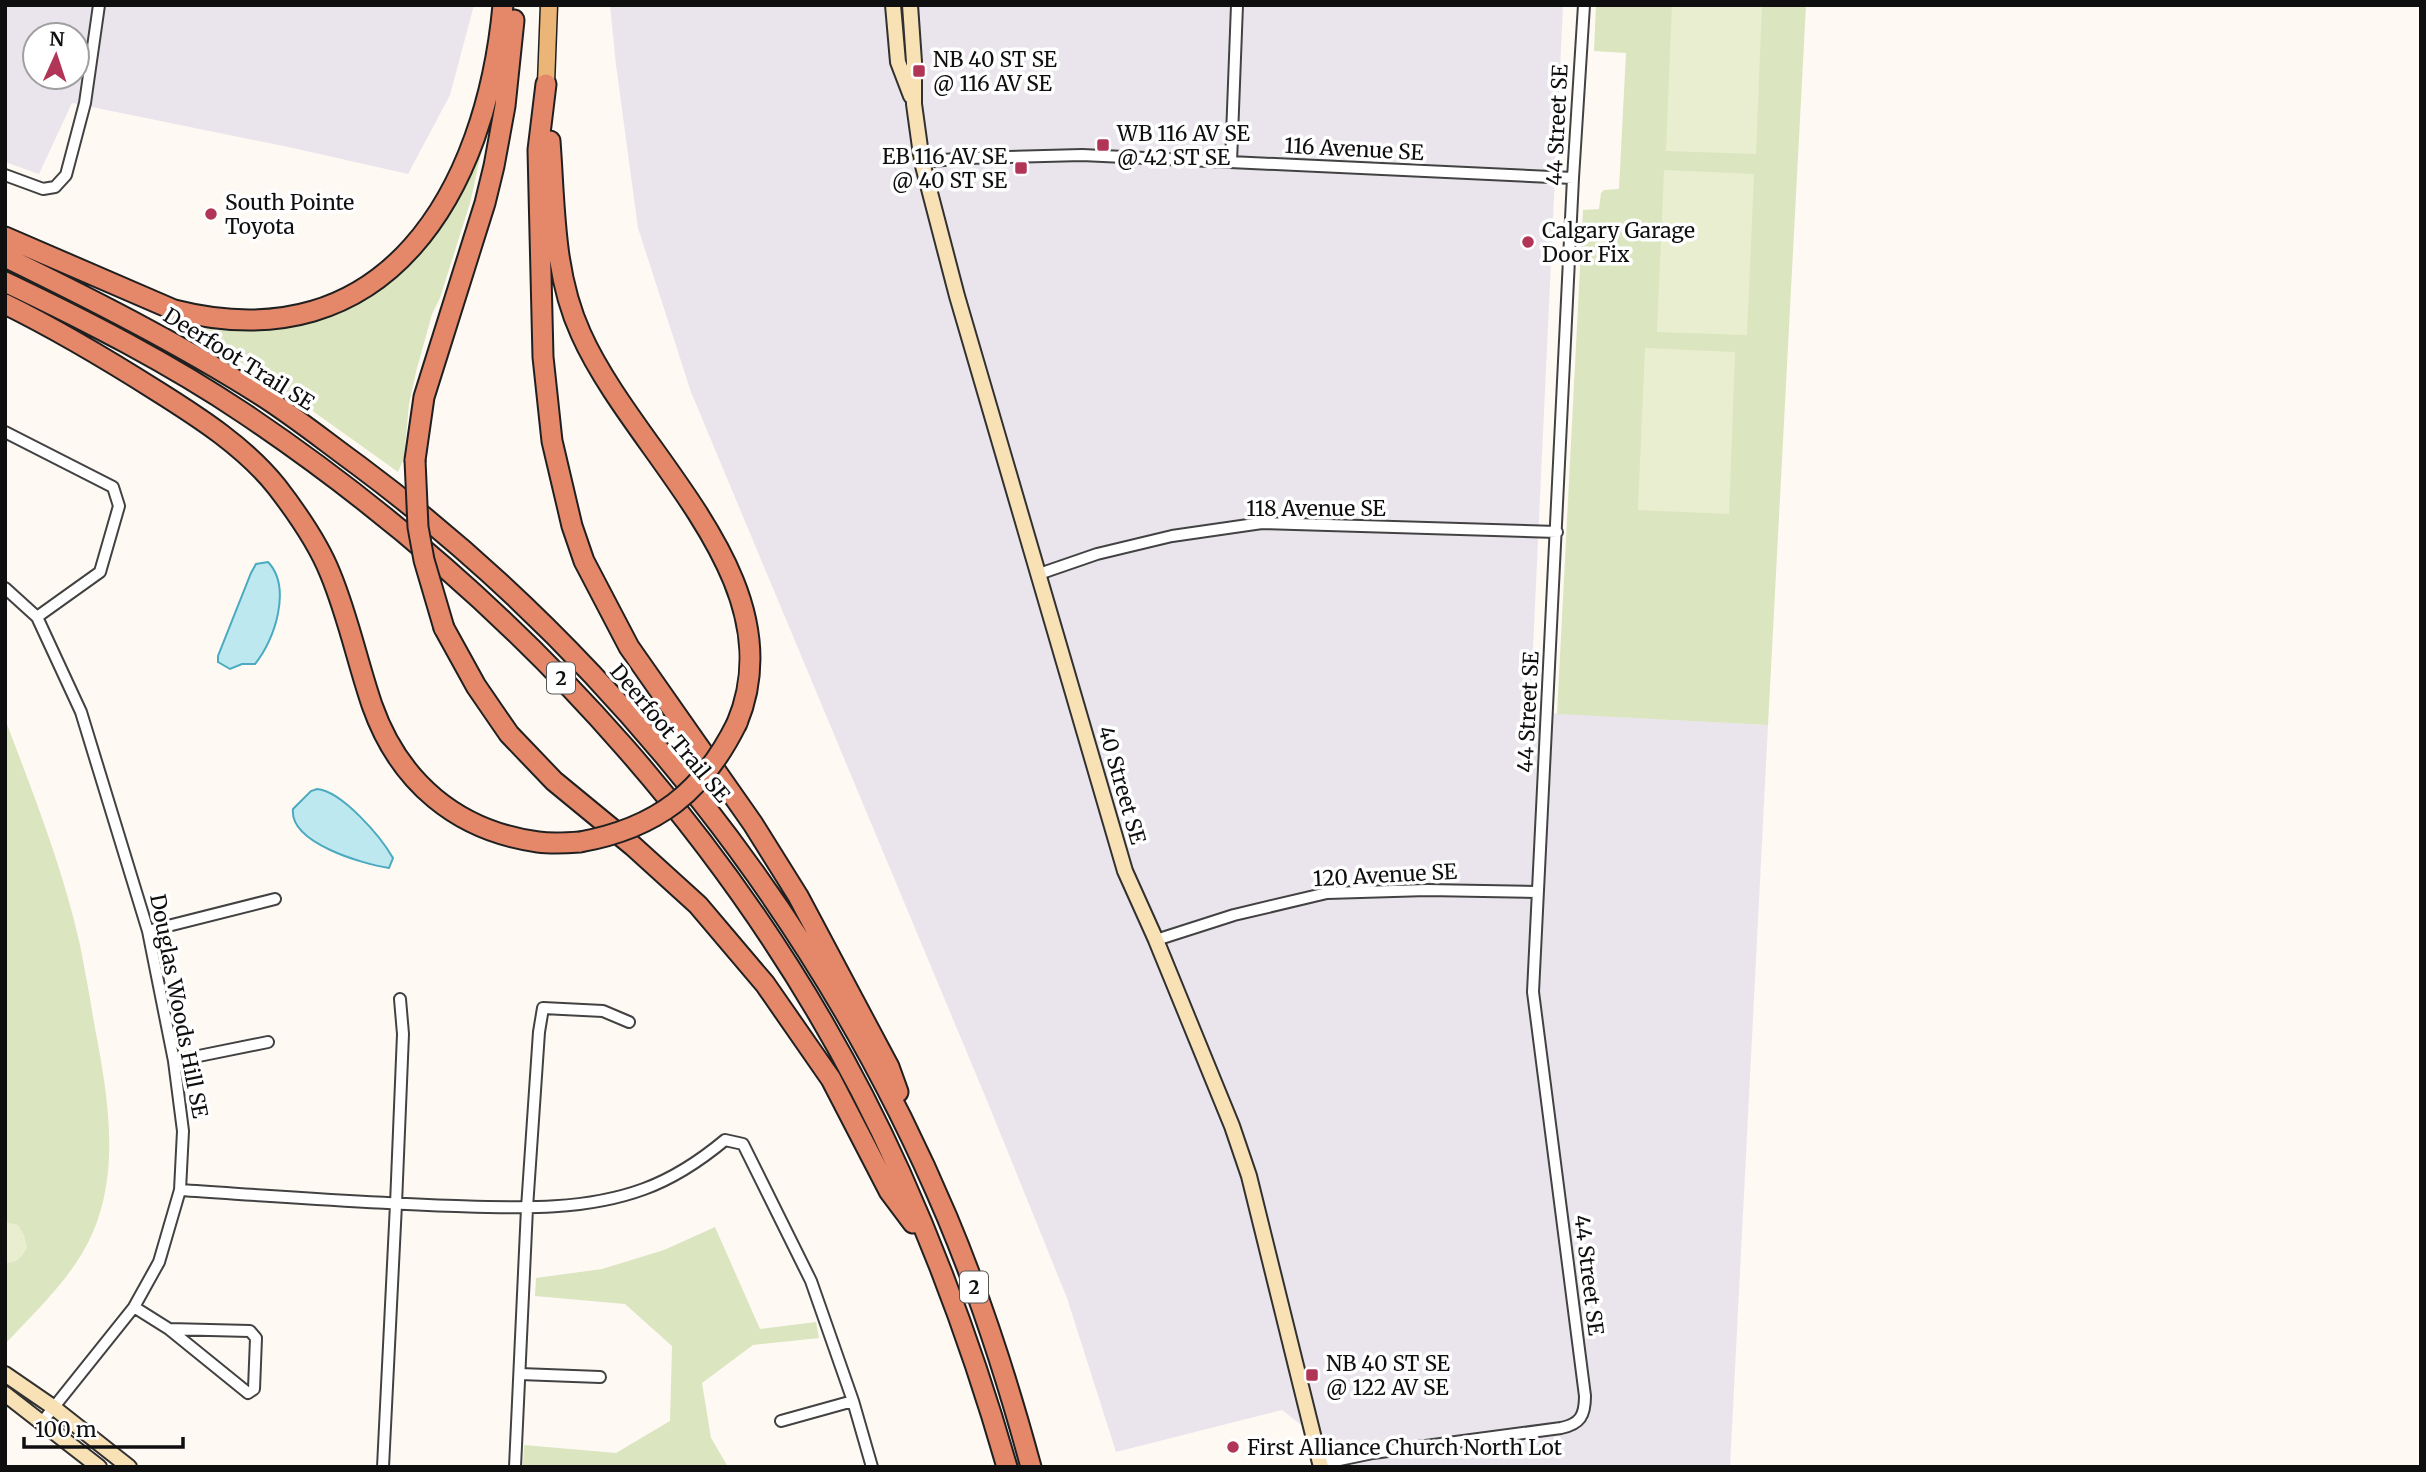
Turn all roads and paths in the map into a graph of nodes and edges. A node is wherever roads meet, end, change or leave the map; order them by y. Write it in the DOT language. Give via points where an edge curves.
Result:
graph roads {
  1 [pos="99,5"];
  2 [pos="503,5"];
  3 [pos="515,5"];
  4 [pos="549,5"];
  5 [pos="893,5"];
  6 [pos="909,5"];
  7 [pos="1237,5"];
  8 [pos="1584,5"];
  9 [pos="546,84"];
  10 [pos="914,104"];
  11 [pos="922,162"];
  12 [pos="1231,162"];
  13 [pos="5,175"];
  14 [pos="1573,178"];
  15 [pos="5,237"];
  16 [pos="5,257"];
  17 [pos="5,282"];
  18 [pos="5,304"];
  19 [pos="5,432"];
  20 [pos="1557,532"];
  21 [pos="1039,574"];
  22 [pos="5,588"];
  23 [pos="37,617"];
  24 [pos="1537,892"];
  25 [pos="275,899"];
  26 [pos="148,931"];
  27 [pos="1156,940"];
  28 [pos="401,999"];
  29 [pos="629,1022"];
  30 [pos="268,1042"];
  31 [pos="174,1061"];
  32 [pos="925,1168"];
  33 [pos="180,1190"];
  34 [pos="396,1204"];
  35 [pos="527,1208"];
  36 [pos="933,1250"];
  37 [pos="134,1307"];
  38 [pos="169,1329"];
  39 [pos="5,1374"];
  40 [pos="520,1374"];
  41 [pos="600,1377"];
  42 [pos="5,1394"];
  43 [pos="853,1401"];
  44 [pos="53,1407"];
  45 [pos="1015,1408"];
  46 [pos="781,1421"];
  47 [pos="42,1422"];
  48 [pos="1320,1466"];
  49 [pos="99,1467"];
  50 [pos="129,1467"];
  51 [pos="383,1467"];
  52 [pos="515,1467"];
  53 [pos="872,1467"];
  54 [pos="1007,1467"];
  55 [pos="1031,1467"];
  56 [pos="1037,1467"];
  1 -- 13 [label="street" via="85,103 66,175 55,187 43,190"];
  2 -- 15 [label="highway" via="488,91 452,191 423,236 393,268 342,302 281,319 194,315"];
  3 -- 36 [label="highway, bridge" via="498,145 485,203 424,397 415,460 418,527 444,628 509,734 554,781 698,905 765,984 831,1079 889,1191"];
  4 -- 9 [label="main road"];
  5 -- 10 [label="street, 40 Street SE" via="898,62"];
  6 -- 10 [label="street, 40 Street SE"];
  7 -- 12 [label="street"];
  8 -- 14 [label="street, 44 Street SE"];
  9 -- 18 [label="highway, bridge" via="558,262 568,303 606,381 713,536 733,577 748,628 743,709 715,763 678,801 625,831 580,842 541,843 490,832 440,803 399,760 380,725 329,571 275,485 241,451 183,407 83,345"];
  9 -- 32 [label="highway" via="538,150 543,358 552,441 584,561 629,647 798,896 889,1067"];
  10 -- 11 [label="street, 40 Street SE"];
  11 -- 12 [label="street, 116 Avenue SE" via="1082,155"];
  11 -- 21 [label="street, 40 Street SE"];
  12 -- 14 [label="street, 116 Avenue SE"];
  14 -- 20 [label="street, 44 Street SE"];
  16 -- 32 [label="highway, Deerfoot Trail SE / 2" via="79,293 262,396 432,523 528,610 626,711 730,840 844,1013"];
  17 -- 36 [label="highway, Deerfoot Trail SE / 2" via="149,356 291,446 441,563 549,664 678,810 785,961 866,1104"];
  19 -- 23 [label="street" via="113,487 119,506 100,572"];
  20 -- 21 [label="street, 118 Avenue SE" via="1262,523 1172,536"];
  20 -- 24 [label="street, 44 Street SE"];
  21 -- 27 [label="street, 40 Street SE" via="1125,871"];
  22 -- 23 [label="street, Douglas Woods Hill SE"];
  23 -- 26 [label="street, Douglas Woods Hill SE" via="81,712"];
  24 -- 27 [label="street, 120 Avenue SE" via="1327,893"];
  24 -- 48 [label="street, 44 Street SE" via="1533,992 1585,1396 1582,1418 1561,1428 1373,1453"];
  25 -- 26 [label="street"];
  26 -- 31 [label="street, Douglas Woods Hill SE"];
  27 -- 48 [label="street, 40 Street SE" via="1249,1176"];
  28 -- 34 [label="street"];
  29 -- 35 [label="street" via="603,1011 543,1008"];
  30 -- 31 [label="street"];
  31 -- 33 [label="street, Douglas Woods Hill SE" via="183,1131"];
  32 -- 45 [label="highway, Deerfoot Trail SE / 2" via="976,1292"];
  33 -- 34 [label="street"];
  33 -- 37 [label="street, Douglas Woods Hill SE" via="159,1262"];
  34 -- 35 [label="street"];
  34 -- 51 [label="street"];
  35 -- 40 [label="street"];
  35 -- 43 [label="street" via="575,1206 645,1189 698,1163 726,1140 743,1144 811,1281"];
  36 -- 54 [label="highway, Deerfoot Trail SE / 2" via="976,1364"];
  37 -- 38 [label="street"];
  37 -- 44 [label="street, Douglas Woods Hill SE"];
  38 -- 38 [label="street" via="248,1393 254,1389 257,1338 250,1331"];
  39 -- 44 [label="street"];
  40 -- 41 [label="street"];
  40 -- 52 [label="street"];
  42 -- 47 [label="street"];
  43 -- 46 [label="street"];
  43 -- 53 [label="street"];
  44 -- 47 [label="street, Douglas Woods Hill SE"];
  44 -- 50 [label="street"];
  45 -- 55 [label="highway, Deerfoot Trail SE / 2"];
  45 -- 56 [label="highway"];
  47 -- 49 [label="street"];
}
